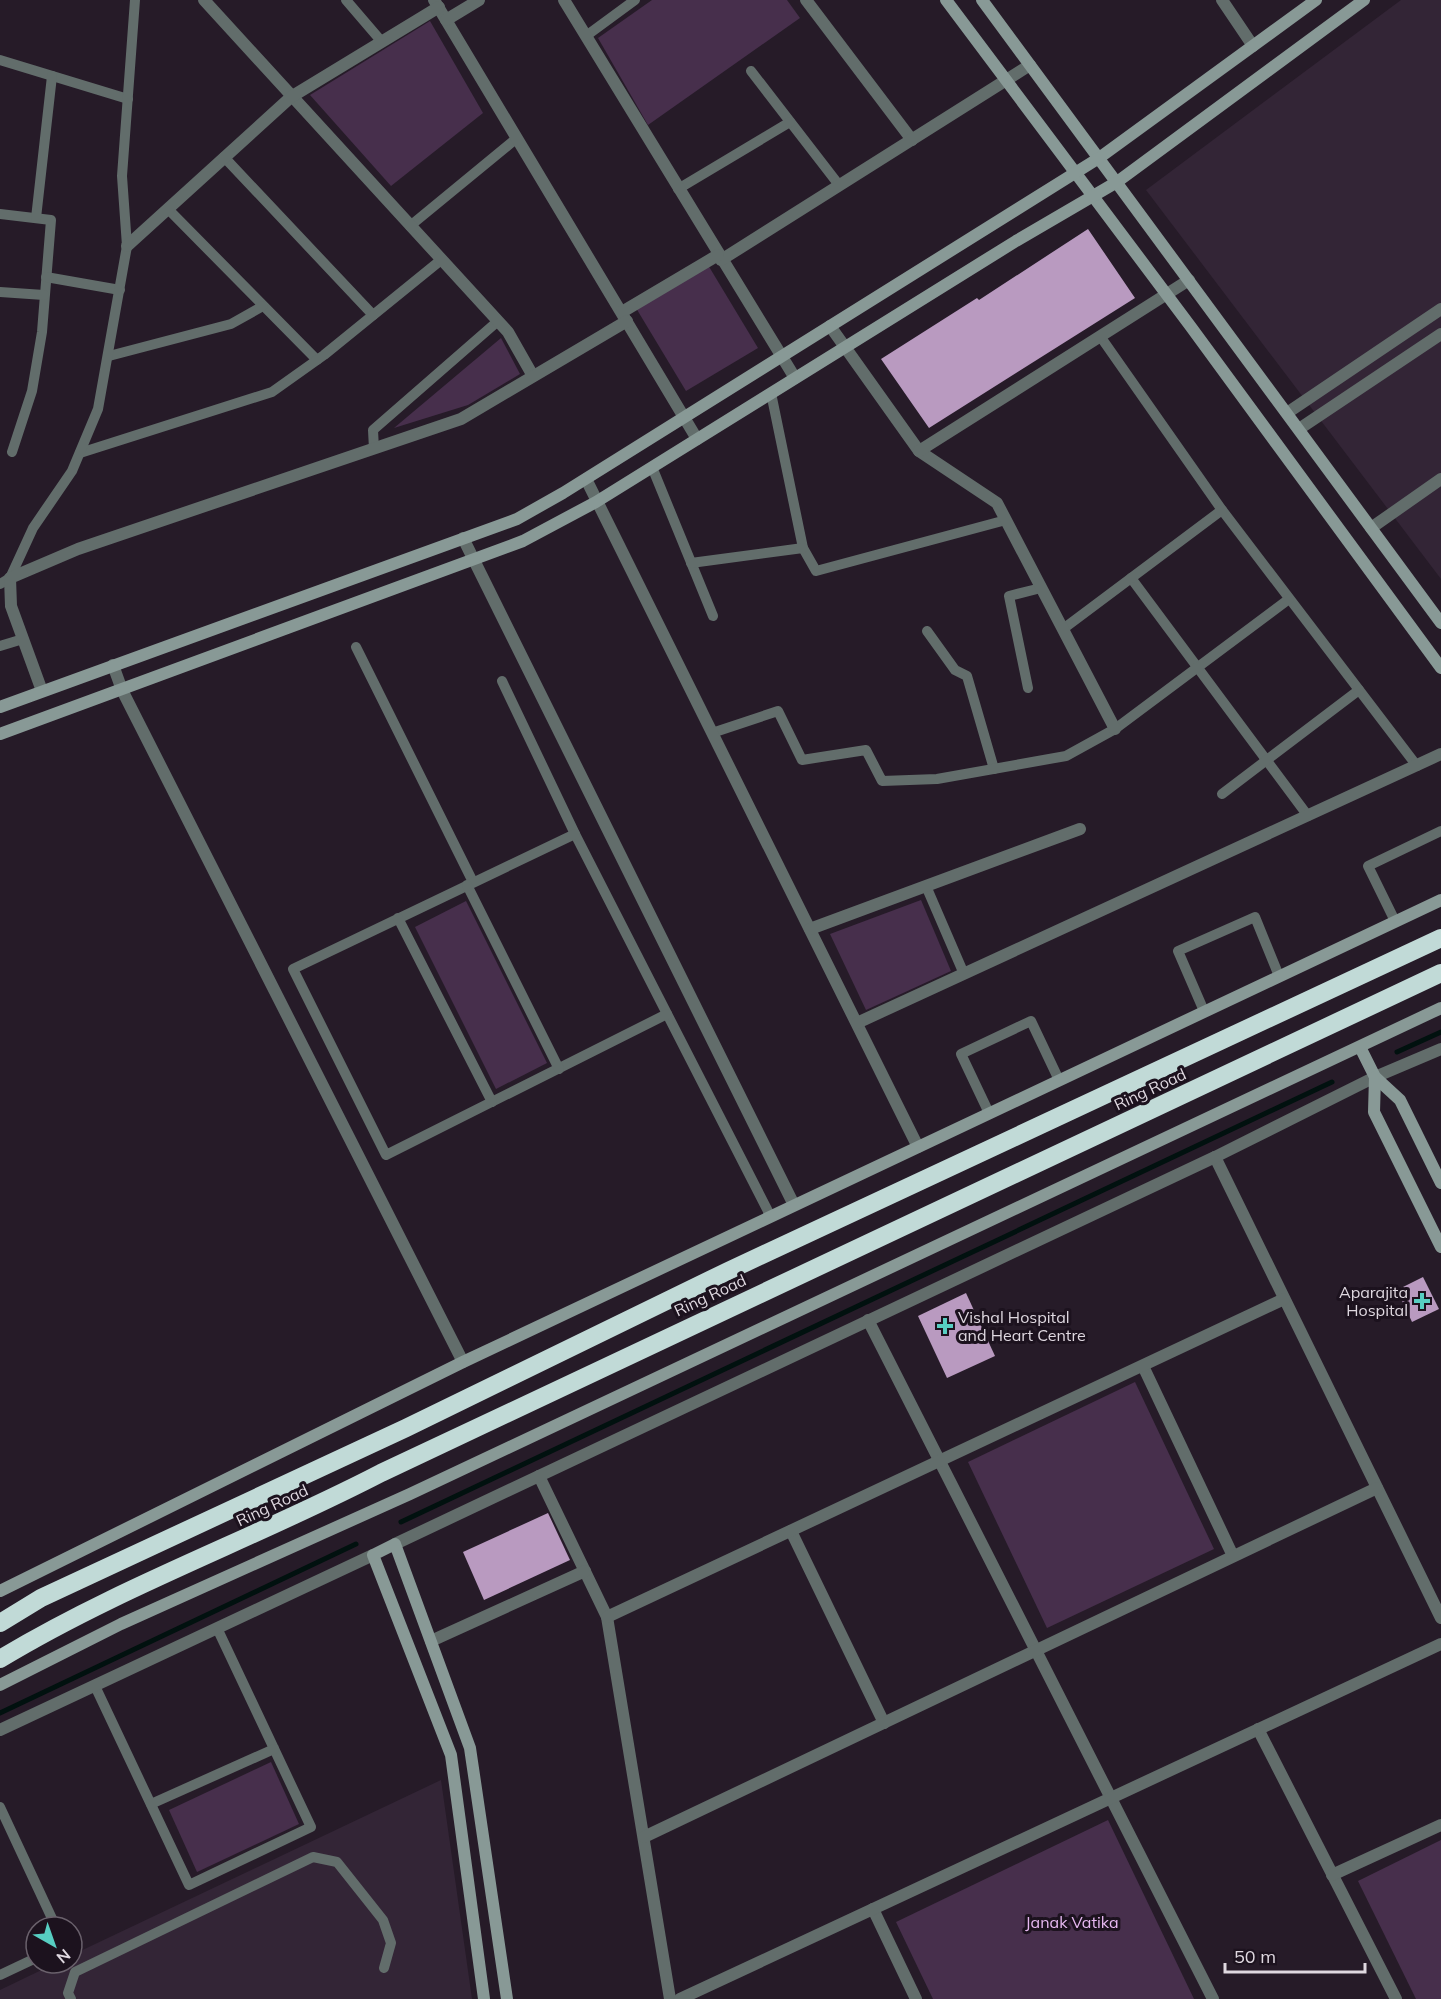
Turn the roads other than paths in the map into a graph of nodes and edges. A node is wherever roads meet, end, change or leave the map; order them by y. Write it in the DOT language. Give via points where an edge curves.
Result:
graph roads {
  1 [pos="135,0"];
  2 [pos="204,0"];
  3 [pos="346,0"];
  4 [pos="479,0"];
  5 [pos="564,0"];
  6 [pos="635,0"];
  7 [pos="806,0"];
  8 [pos="946,0"];
  9 [pos="982,0"];
  10 [pos="1222,0"];
  11 [pos="1316,0"];
  12 [pos="1364,0"];
  13 [pos="437,4"];
  14 [pos="446,20"];
  15 [pos="586,36"];
  16 [pos="382,42"];
  17 [pos="1253,46"];
  18 [pos="0,60"];
  19 [pos="1030,66"];
  20 [pos="751,71"];
  21 [pos="52,76"];
  22 [pos="1006,81"];
  23 [pos="291,97"];
  24 [pos="128,99"];
  25 [pos="790,122"];
  26 [pos="517,138"];
  27 [pos="912,140"];
  28 [pos="224,157"];
  29 [pos="1099,158"];
  30 [pos="1075,172"];
  31 [pos="1117,182"];
  32 [pos="839,185"];
  33 [pos="678,189"];
  34 [pos="1093,196"];
  35 [pos="168,209"];
  36 [pos="0,214"];
  37 [pos="36,218"];
  38 [pos="410,226"];
  39 [pos="127,246"];
  40 [pos="719,258"];
  41 [pos="441,260"];
  42 [pos="46,277"];
  43 [pos="1189,280"];
  44 [pos="120,290"];
  45 [pos="0,292"];
  46 [pos="1166,294"];
  47 [pos="44,295"];
  48 [pos="263,306"];
  49 [pos="1441,309"];
  50 [pos="373,315"];
  51 [pos="624,316"];
  52 [pos="498,321"];
  53 [pos="830,326"];
  54 [pos="1441,334"];
  55 [pos="1100,336"];
  56 [pos="845,347"];
  57 [pos="108,356"];
  58 [pos="781,357"];
  59 [pos="317,360"];
  60 [pos="533,376"];
  61 [pos="795,378"];
  62 [pos="771,393"];
  63 [pos="1287,413"];
  64 [pos="685,417"];
  65 [pos="1299,429"];
  66 [pos="698,439"];
  67 [pos="374,449"];
  68 [pos="919,451"];
  69 [pos="12,452"];
  70 [pos="80,453"];
  71 [pos="652,467"];
  72 [pos="586,479"];
  73 [pos="1441,479"];
  74 [pos="596,502"];
  75 [pos="1222,510"];
  76 [pos="1006,520"];
  77 [pos="1371,528"];
  78 [pos="463,538"];
  79 [pos="803,548"];
  80 [pos="474,560"];
  81 [pos="691,563"];
  82 [pos="1131,578"];
  83 [pos="5,581"];
  84 [pos="1041,588"];
  85 [pos="1289,598"];
  86 [pos="713,616"];
  87 [pos="1441,623"];
  88 [pos="1063,629"];
  89 [pos="927,631"];
  90 [pos="23,639"];
  91 [pos="0,646"];
  92 [pos="356,647"];
  93 [pos="113,665"];
  94 [pos="1198,667"];
  95 [pos="1441,668"];
  96 [pos="502,681"];
  97 [pos="1028,688"];
  98 [pos="122,690"];
  99 [pos="1359,690"];
  100 [pos="42,691"];
  101 [pos="0,707"];
  102 [pos="1115,729"];
  103 [pos="712,733"];
  104 [pos="0,734"];
  105 [pos="1441,754"];
  106 [pos="1267,760"];
  107 [pos="1417,766"];
  108 [pos="994,769"];
  109 [pos="1222,795"];
  110 [pos="1308,816"];
  111 [pos="1080,829"];
  112 [pos="1441,831"];
  113 [pos="575,834"];
  114 [pos="470,884"];
  115 [pos="926,886"];
  116 [pos="1441,900"];
  117 [pos="398,918"];
  118 [pos="1395,921"];
  119 [pos="810,929"];
  120 [pos="1441,938"];
  121 [pos="964,974"];
  122 [pos="1441,974"];
  123 [pos="1279,976"];
  124 [pos="1441,1008"];
  125 [pos="1204,1011"];
  126 [pos="667,1014"];
  127 [pos="857,1023"];
  128 [pos="1360,1047"];
  129 [pos="1441,1049"];
  130 [pos="558,1069"];
  131 [pos="1375,1077"];
  132 [pos="1059,1080"];
  133 [pos="492,1102"];
  134 [pos="989,1113"];
  135 [pos="918,1147"];
  136 [pos="1215,1157"];
  137 [pos="1441,1183"];
  138 [pos="794,1205"];
  139 [pos="771,1216"];
  140 [pos="1441,1247"];
  141 [pos="1284,1299"];
  142 [pos="868,1320"];
  143 [pos="463,1362"];
  144 [pos="1143,1366"];
  145 [pos="940,1461"];
  146 [pos="539,1476"];
  147 [pos="1377,1488"];
  148 [pos="791,1531"];
  149 [pos="395,1544"];
  150 [pos="373,1555"];
  151 [pos="1233,1556"];
  152 [pos="585,1571"];
  153 [pos="0,1591"];
  154 [pos="607,1617"];
  155 [pos="1441,1618"];
  156 [pos="0,1623"];
  157 [pos="217,1628"];
  158 [pos="431,1641"];
  159 [pos="1441,1644"];
  160 [pos="1036,1650"];
  161 [pos="0,1659"];
  162 [pos="0,1685"];
  163 [pos="94,1686"];
  164 [pos="884,1723"];
  165 [pos="1258,1729"];
  166 [pos="0,1730"];
  167 [pos="274,1749"];
  168 [pos="1111,1798"];
  169 [pos="151,1804"];
  170 [pos="0,1808"];
  171 [pos="1441,1825"];
  172 [pos="4,1826"];
  173 [pos="644,1837"];
  174 [pos="1332,1875"];
  175 [pos="873,1909"];
  176 [pos="50,1915"];
  177 [pos="24,1964"];
  178 [pos="384,1968"];
  179 [pos="0,1975"];
  180 [pos="71,1999"];
  181 [pos="484,1999"];
  182 [pos="507,1999"];
  183 [pos="670,1999"];
  184 [pos="680,1999"];
  185 [pos="916,1999"];
  186 [pos="1213,1999"];
  187 [pos="1396,1999"];
  1 -- 24 [label="lane"];
  2 -- 23 [label="street"];
  3 -- 16 [label="lane"];
  4 -- 14 [label="street"];
  5 -- 15 [label="street"];
  6 -- 15 [label="lane"];
  7 -- 27 [label="street"];
  8 -- 22 [label="street"];
  9 -- 19 [label="street"];
  10 -- 17 [label="street"];
  11 -- 17 [label="street"];
  12 -- 31 [label="street"];
  13 -- 14 [label="street"];
  13 -- 16 [label="street"];
  14 -- 26 [label="street"];
  15 -- 33 [label="street"];
  16 -- 23 [label="street"];
  17 -- 29 [label="street"];
  18 -- 21 [label="lane"];
  19 -- 22 [label="street"];
  19 -- 29 [label="street"];
  20 -- 25 [label="lane"];
  21 -- 24 [label="lane"];
  21 -- 37 [label="lane"];
  22 -- 27 [label="street"];
  22 -- 30 [label="street"];
  23 -- 28 [label="street"];
  23 -- 38 [label="street"];
  24 -- 39 [label="lane" via="122,176"];
  25 -- 32 [label="lane"];
  25 -- 33 [label="lane"];
  26 -- 38 [label="lane"];
  26 -- 51 [label="street"];
  27 -- 32 [label="street"];
  28 -- 35 [label="street"];
  28 -- 50 [label="lane"];
  29 -- 30 [label="street"];
  29 -- 31 [label="street"];
  30 -- 34 [label="street"];
  30 -- 53 [label="street"];
  31 -- 34 [label="street"];
  31 -- 43 [label="street"];
  32 -- 40 [label="street"];
  33 -- 40 [label="street"];
  34 -- 46 [label="street"];
  34 -- 56 [label="street"];
  35 -- 39 [label="street"];
  35 -- 48 [label="lane"];
  36 -- 37 [label="lane"];
  37 -- 42 [label="lane" via="51,220"];
  38 -- 41 [label="street"];
  39 -- 44 [label="lane"];
  40 -- 51 [label="street"];
  40 -- 58 [label="street"];
  41 -- 50 [label="lane"];
  41 -- 52 [label="street"];
  42 -- 44 [label="lane"];
  42 -- 47 [label="lane"];
  43 -- 46 [label="street"];
  43 -- 63 [label="street"];
  44 -- 57 [label="lane"];
  45 -- 47 [label="lane"];
  46 -- 55 [label="street"];
  46 -- 95 [label="street"];
  47 -- 69 [label="lane" via="32,391"];
  48 -- 57 [label="lane" via="231,324"];
  48 -- 59 [label="lane"];
  49 -- 63 [label="street"];
  50 -- 59 [label="lane"];
  51 -- 60 [label="street"];
  51 -- 64 [label="street"];
  52 -- 60 [label="street"];
  52 -- 67 [label="lane" via="373,430"];
  53 -- 56 [label="street"];
  53 -- 58 [label="street"];
  54 -- 65 [label="street"];
  55 -- 68 [label="street"];
  55 -- 75 [label="lane"];
  56 -- 61 [label="street"];
  56 -- 68 [label="street"];
  57 -- 70 [label="lane" via="98,409"];
  58 -- 61 [label="street"];
  58 -- 64 [label="street"];
  59 -- 70 [label="lane" via="272,392"];
  60 -- 67 [label="street" via="461,419"];
  61 -- 62 [label="street"];
  62 -- 66 [label="street"];
  62 -- 79 [label="lane"];
  63 -- 65 [label="street"];
  64 -- 66 [label="street"];
  64 -- 72 [label="street"];
  65 -- 77 [label="street"];
  66 -- 71 [label="street"];
  67 -- 83 [label="street" via="78,549"];
  68 -- 76 [label="street" via="997,503"];
  70 -- 83 [label="lane"];
  71 -- 74 [label="street"];
  71 -- 81 [label="lane"];
  72 -- 74 [label="street"];
  72 -- 78 [label="street" via="517,519"];
  73 -- 77 [label="street"];
  74 -- 80 [label="street" via="523,541"];
  74 -- 103 [label="street"];
  75 -- 82 [label="lane"];
  75 -- 85 [label="lane"];
  76 -- 79 [label="lane" via="816,571"];
  76 -- 84 [label="street"];
  77 -- 87 [label="street"];
  78 -- 80 [label="street"];
  78 -- 93 [label="street"];
  79 -- 81 [label="lane"];
  80 -- 98 [label="street"];
  80 -- 138 [label="street"];
  81 -- 86 [label="lane"];
  82 -- 88 [label="lane"];
  82 -- 94 [label="lane"];
  83 -- 90 [label="street"];
  84 -- 88 [label="street"];
  84 -- 97 [label="lane" via="1009,596"];
  85 -- 94 [label="lane"];
  85 -- 99 [label="lane"];
  88 -- 102 [label="street"];
  89 -- 108 [label="lane" via="955,670 967,676"];
  90 -- 91 [label="lane"];
  90 -- 100 [label="street"];
  92 -- 114 [label="lane"];
  93 -- 98 [label="street"];
  93 -- 100 [label="street"];
  94 -- 102 [label="lane"];
  94 -- 106 [label="lane"];
  96 -- 113 [label="lane"];
  98 -- 104 [label="street"];
  98 -- 143 [label="street"];
  99 -- 106 [label="lane"];
  99 -- 107 [label="lane"];
  100 -- 101 [label="street"];
  102 -- 108 [label="lane" via="1066,756"];
  103 -- 108 [label="lane" via="778,711 802,760 866,750 882,781 937,779"];
  103 -- 119 [label="street"];
  105 -- 107 [label="street"];
  106 -- 109 [label="lane"];
  106 -- 110 [label="lane"];
  107 -- 110 [label="street"];
  110 -- 121 [label="street"];
  111 -- 115 [label="street"];
  112 -- 118 [label="lane" via="1368,866"];
  113 -- 114 [label="lane"];
  113 -- 126 [label="lane"];
  114 -- 117 [label="lane"];
  114 -- 130 [label="lane"];
  115 -- 119 [label="street"];
  115 -- 121 [label="lane"];
  116 -- 118 [label="street"];
  117 -- 133 [label="lane"];
  117 -- 133 [label="lane" via="293,969 386,1155"];
  118 -- 123 [label="street"];
  119 -- 127 [label="street"];
  120 -- 156 [label="highway, Ring Road" via="728,1271 406,1428 52,1593"];
  121 -- 127 [label="street"];
  122 -- 161 [label="highway, Ring Road" via="403,1462 286,1522 60,1623"];
  123 -- 125 [label="street"];
  123 -- 125 [label="lane" via="1255,917 1179,951"];
  124 -- 128 [label="street"];
  125 -- 132 [label="street"];
  126 -- 130 [label="lane"];
  126 -- 139 [label="lane"];
  127 -- 135 [label="street"];
  128 -- 131 [label="street"];
  128 -- 162 [label="street" via="410,1494 121,1624"];
  129 -- 131 [label="street"];
  130 -- 133 [label="lane"];
  131 -- 136 [label="street"];
  131 -- 137 [label="street" via="1400,1100"];
  131 -- 140 [label="street" via="1374,1112"];
  132 -- 134 [label="street"];
  132 -- 134 [label="lane" via="1031,1021 1021,1025 962,1054"];
  134 -- 135 [label="street"];
  135 -- 138 [label="street"];
  136 -- 141 [label="street"];
  136 -- 142 [label="street"];
  138 -- 139 [label="street"];
  139 -- 143 [label="street"];
  141 -- 144 [label="street"];
  141 -- 147 [label="street"];
  142 -- 145 [label="street"];
  142 -- 146 [label="street"];
  143 -- 153 [label="street"];
  144 -- 145 [label="street"];
  144 -- 151 [label="street"];
  145 -- 148 [label="street"];
  145 -- 160 [label="street"];
  146 -- 149 [label="street"];
  146 -- 152 [label="street"];
  147 -- 151 [label="street"];
  147 -- 155 [label="street"];
  148 -- 154 [label="street"];
  148 -- 164 [label="street"];
  149 -- 150 [label="street"];
  149 -- 158 [label="street"];
  150 -- 157 [label="street"];
  150 -- 181 [label="street" via="451,1755"];
  151 -- 160 [label="street"];
  152 -- 154 [label="street"];
  152 -- 158 [label="street"];
  154 -- 173 [label="street"];
  157 -- 163 [label="street"];
  157 -- 167 [label="lane"];
  158 -- 182 [label="street" via="470,1748"];
  159 -- 165 [label="street"];
  160 -- 164 [label="street"];
  160 -- 168 [label="street"];
  163 -- 166 [label="street"];
  163 -- 169 [label="lane"];
  164 -- 173 [label="street"];
  165 -- 168 [label="street"];
  165 -- 174 [label="street"];
  167 -- 169 [label="lane"];
  167 -- 169 [label="lane" via="311,1827 189,1885"];
  168 -- 175 [label="street"];
  168 -- 186 [label="street"];
  170 -- 172 [label="lane"];
  171 -- 174 [label="street"];
  172 -- 176 [label="lane"];
  173 -- 183 [label="street"];
  174 -- 187 [label="street"];
  175 -- 184 [label="street"];
  175 -- 185 [label="street"];
  177 -- 179 [label="lane"];
  178 -- 180 [label="lane" via="391,1943 383,1920 337,1862 313,1857 75,1972 68,1993"];
}
